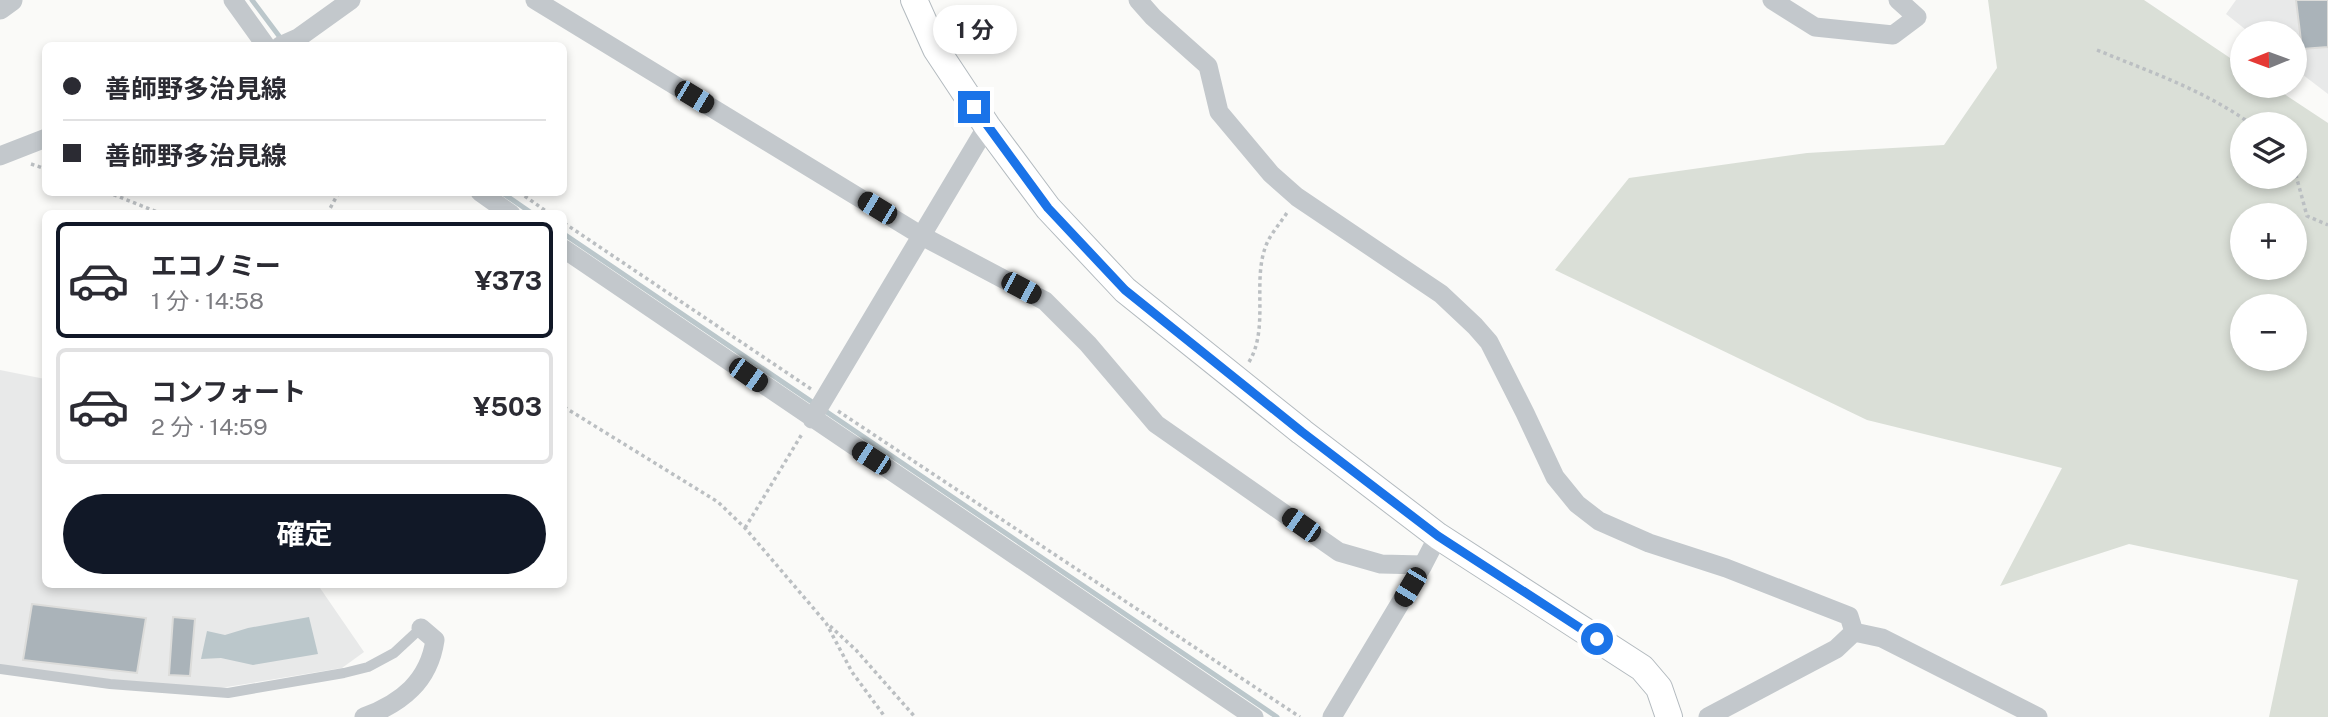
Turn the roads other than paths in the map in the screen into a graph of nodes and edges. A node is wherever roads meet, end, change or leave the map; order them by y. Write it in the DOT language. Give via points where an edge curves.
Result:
graph roads {
  1 [pos="11,0"];
  2 [pos="233,0"];
  3 [pos="351,0"];
  4 [pos="535,0"];
  5 [pos="914,0"];
  6 [pos="1138,0"];
  7 [pos="1772,0"];
  8 [pos="1898,0"];
  9 [pos="0,8"];
  10 [pos="263,42"];
  11 [pos="289,42"];
  12 [pos="987,126"];
  13 [pos="42,140"];
  14 [pos="0,156"];
  15 [pos="486,196"];
  16 [pos="505,210"];
  17 [pos="922,236"];
  18 [pos="567,251"];
  19 [pos="812,419"];
  20 [pos="1438,536"];
  21 [pos="1423,565"];
  22 [pos="421,628"];
  23 [pos="1854,632"];
  24 [pos="0,669"];
  25 [pos="364,717"];
  26 [pos="1254,717"];
  27 [pos="1332,717"];
  28 [pos="1669,717"];
  29 [pos="1708,717"];
  30 [pos="2038,717"];
  1 -- 9 [label="street"];
  2 -- 10 [label="street"];
  3 -- 11 [label="street"];
  4 -- 17 [label="street"];
  5 -- 12 [label="main road" via="936,49"];
  6 -- 23 [label="street" via="1208,66 1219,112 1270,174 1441,294 1489,342 1555,477 1577,504 1599,521 1649,543 1849,616"];
  7 -- 8 [label="street" via="1815,27 1893,35 1916,17"];
  12 -- 17 [label="street"];
  12 -- 20 [label="main road" via="1048,208 1125,290"];
  13 -- 14 [label="street"];
  15 -- 16 [label="street"];
  17 -- 19 [label="street"];
  17 -- 21 [label="street" via="1045,301 1156,424 1339,552 1381,564"];
  18 -- 19 [label="street"];
  19 -- 26 [label="street"];
  20 -- 21 [label="street"];
  20 -- 28 [label="main road" via="1642,668 1659,688"];
  21 -- 27 [label="street"];
  22 -- 24 [label="lane" via="394,653 368,667 228,693"];
  22 -- 25 [label="street" via="435,640 432,660 410,693"];
  23 -- 29 [label="street" via="1836,649"];
  23 -- 30 [label="street" via="1882,638"];
}
